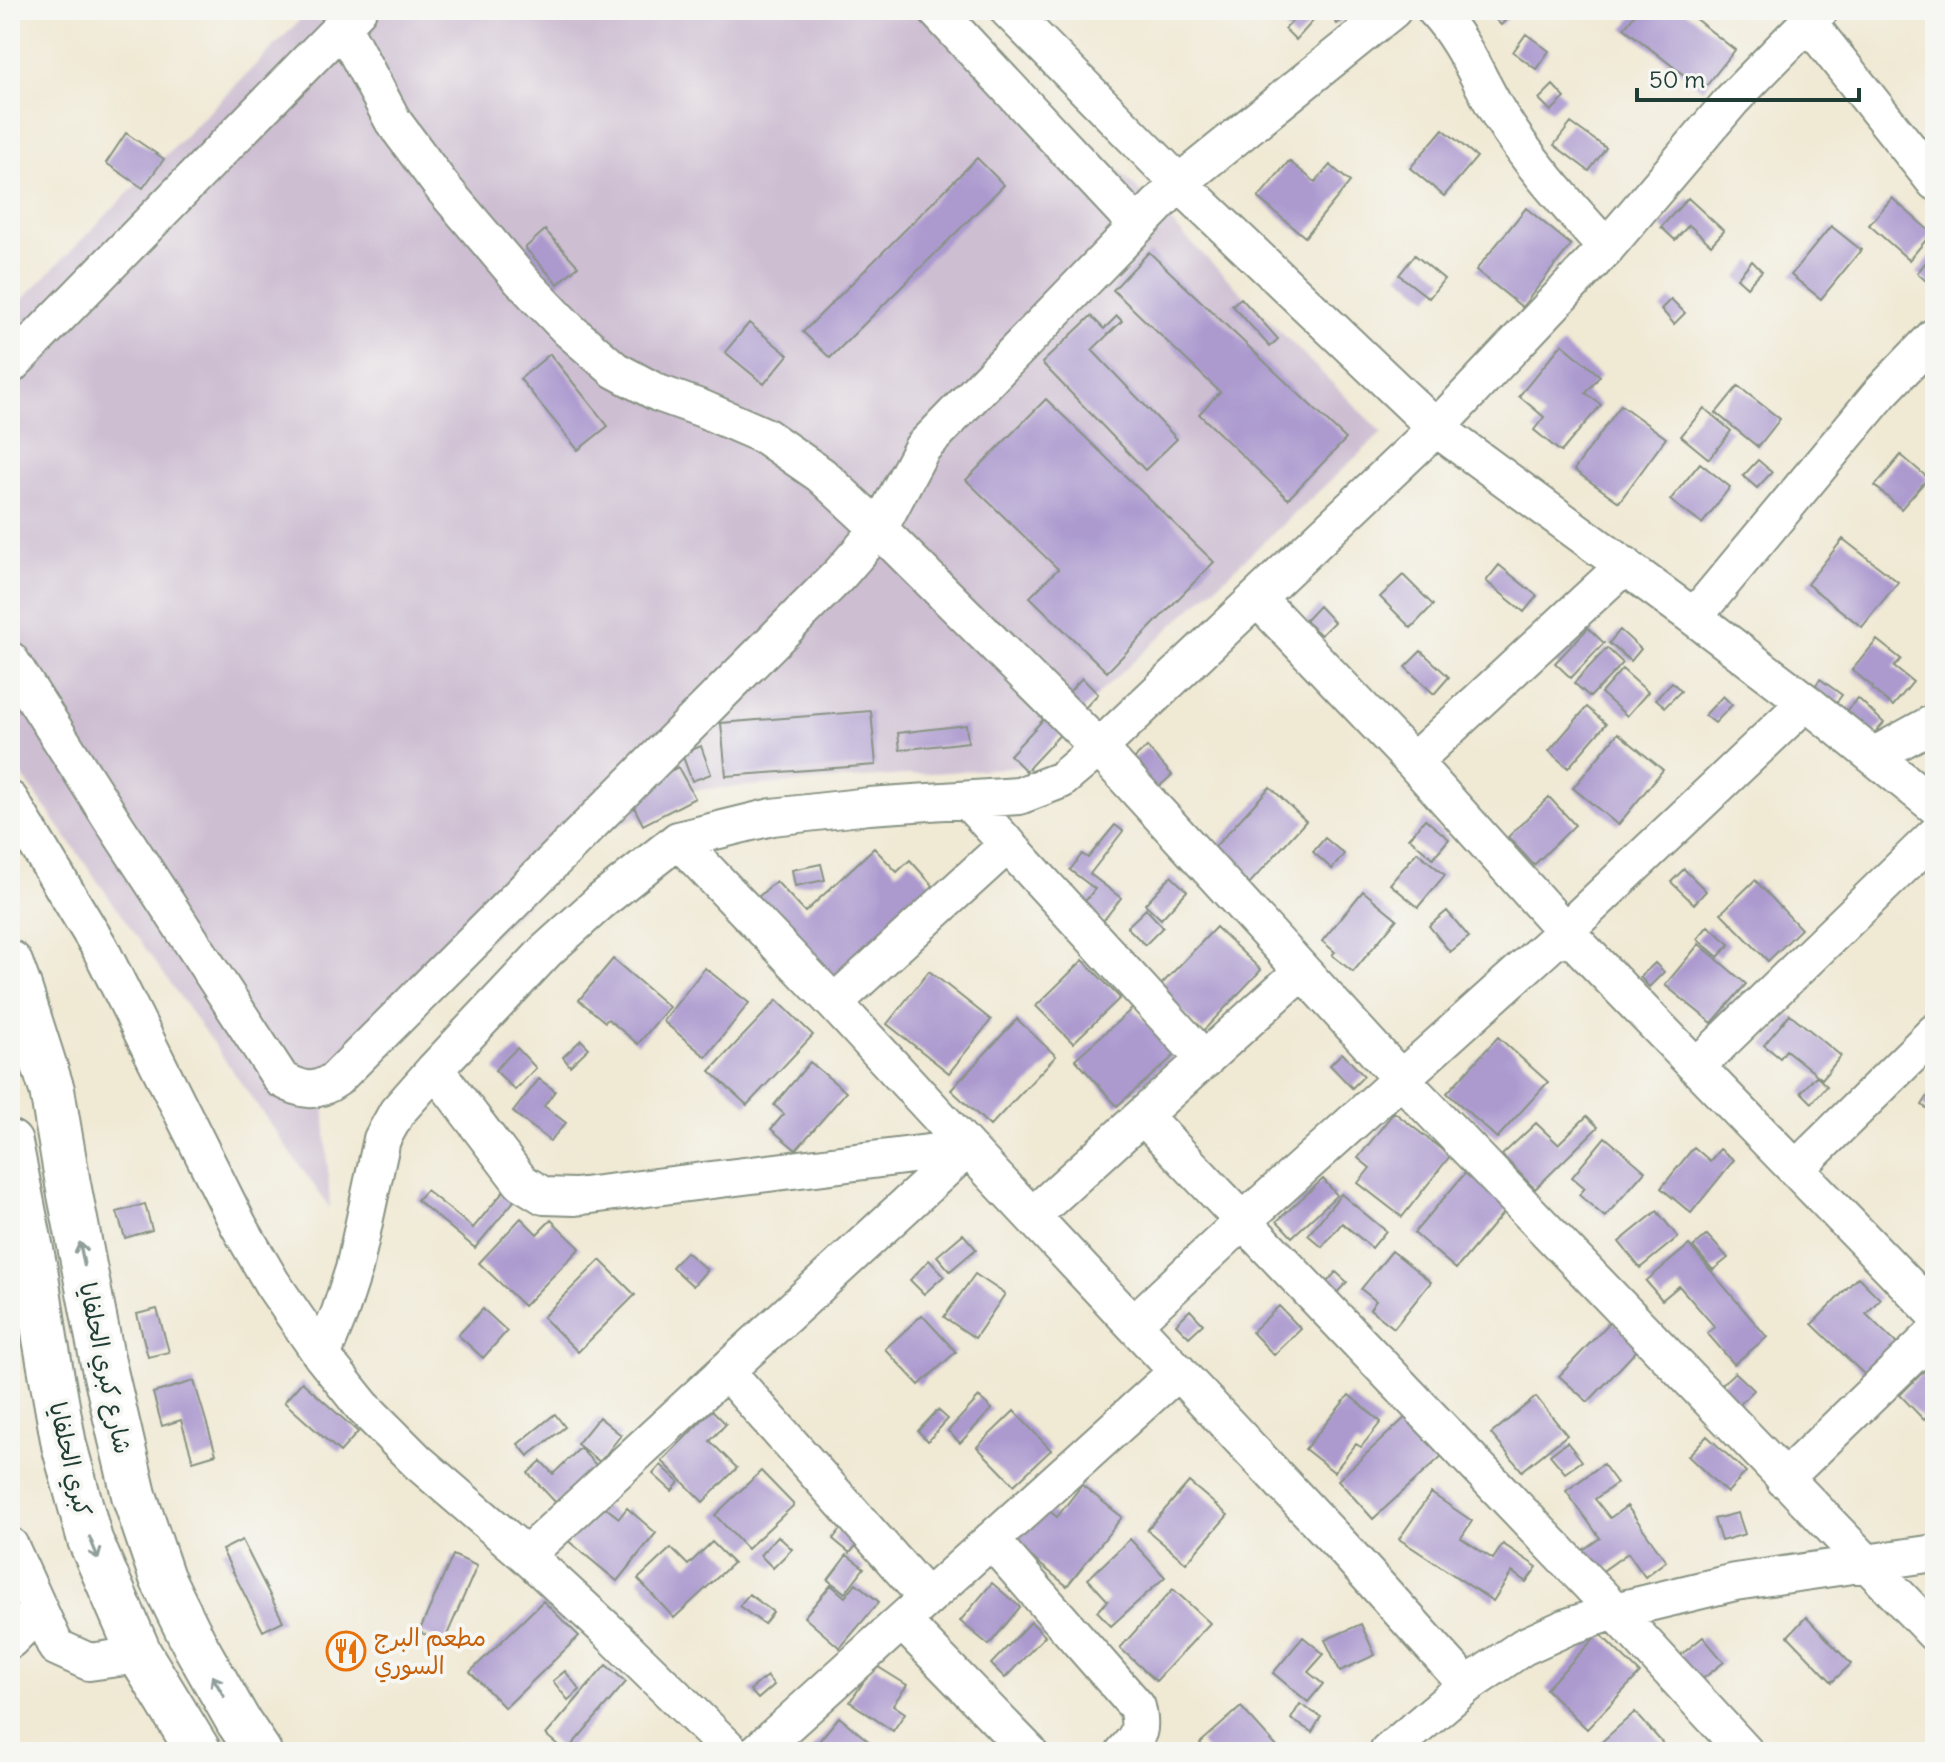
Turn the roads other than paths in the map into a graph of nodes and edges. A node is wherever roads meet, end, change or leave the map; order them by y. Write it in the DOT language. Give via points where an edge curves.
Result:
graph roads {
  1 [pos="936,10"];
  2 [pos="1008,10"];
  3 [pos="1393,10"];
  4 [pos="1449,15"];
  5 [pos="1814,15"];
  6 [pos="350,18"];
  7 [pos="1935,182"];
  8 [pos="1179,183"];
  9 [pos="1137,225"];
  10 [pos="1606,248"];
  11 [pos="1935,336"];
  12 [pos="10,366"];
  13 [pos="1436,428"];
  14 [pos="879,529"];
  15 [pos="1625,565"];
  16 [pos="1257,598"];
  17 [pos="1694,617"];
  18 [pos="10,660"];
  19 [pos="1806,702"];
  20 [pos="1935,722"];
  21 [pos="1099,748"];
  22 [pos="1873,756"];
  23 [pos="1413,762"];
  24 [pos="10,800"];
  25 [pos="967,800"];
  26 [pos="1935,806"];
  27 [pos="1935,835"];
  28 [pos="678,840"];
  29 [pos="1008,844"];
  30 [pos="1565,931"];
  31 [pos="10,963"];
  32 [pos="1302,971"];
  33 [pos="834,1003"];
  34 [pos="1935,1032"];
  35 [pos="1205,1060"];
  36 [pos="1697,1066"];
  37 [pos="435,1069"];
  38 [pos="1401,1079"];
  39 [pos="1143,1116"];
  40 [pos="10,1143"];
  41 [pos="968,1148"];
  42 [pos="1796,1169"];
  43 [pos="1032,1216"];
  44 [pos="1243,1221"];
  45 [pos="10,1305"];
  46 [pos="1935,1313"];
  47 [pos="1133,1324"];
  48 [pos="1935,1333"];
  49 [pos="45,1338"];
  50 [pos="322,1356"];
  51 [pos="1178,1371"];
  52 [pos="727,1372"];
  53 [pos="1784,1479"];
  54 [pos="991,1540"];
  55 [pos="10,1546"];
  56 [pos="1935,1553"];
  57 [pos="526,1555"];
  58 [pos="1867,1562"];
  59 [pos="914,1610"];
  60 [pos="39,1611"];
  61 [pos="1615,1611"];
  62 [pos="1935,1634"];
  63 [pos="10,1640"];
  64 [pos="140,1655"];
  65 [pos="1467,1685"];
  66 [pos="1410,1745"];
  67 [pos="199,1752"];
  68 [pos="259,1752"];
  69 [pos="732,1752"];
  70 [pos="757,1752"];
  71 [pos="1029,1752"];
  72 [pos="1124,1752"];
  73 [pos="1745,1752"];
  1 -- 9 [label="street"];
  2 -- 8 [label="street"];
  3 -- 8 [label="street"];
  4 -- 10 [label="street" via="1500,116 1545,180"];
  5 -- 7 [label="street"];
  5 -- 10 [label="street" via="1732,100"];
  6 -- 12 [label="street"];
  6 -- 14 [label="street" via="393,121 443,188 569,330 615,370 765,436 821,475"];
  8 -- 9 [label="street"];
  8 -- 13 [label="street"];
  9 -- 14 [label="street" via="922,448"];
  10 -- 13 [label="street"];
  11 -- 17 [label="street" via="1882,391"];
  13 -- 15 [label="street"];
  13 -- 16 [label="street"];
  14 -- 18 [label="street" via="336,1079 312,1090 281,1079"];
  14 -- 21 [label="street"];
  15 -- 17 [label="street"];
  15 -- 23 [label="street"];
  16 -- 21 [label="street"];
  16 -- 23 [label="street"];
  17 -- 19 [label="street"];
  19 -- 22 [label="street"];
  19 -- 30 [label="street"];
  20 -- 22 [label="street"];
  21 -- 25 [label="street" via="1061,780 1019,796"];
  21 -- 32 [label="street"];
  22 -- 26 [label="street"];
  23 -- 30 [label="street"];
  24 -- 50 [label="street" via="100,948 239,1226"];
  25 -- 28 [label="street" via="772,817"];
  25 -- 29 [label="street"];
  27 -- 36 [label="street"];
  28 -- 33 [label="street"];
  28 -- 37 [label="street" via="546,951"];
  29 -- 33 [label="street"];
  29 -- 35 [label="street"];
  30 -- 36 [label="street"];
  30 -- 38 [label="street"];
  68 -- 31 [label="main road, شارع كبري الحلفايا, one-way" via="162,1578 134,1495 102,1358 52,1090"];
  32 -- 35 [label="street"];
  32 -- 38 [label="street"];
  33 -- 41 [label="street"];
  34 -- 42 [label="street"];
  35 -- 39 [label="street"];
  36 -- 42 [label="street"];
  37 -- 41 [label="street" via="521,1182 544,1196 575,1197"];
  37 -- 50 [label="street" via="397,1112 382,1139 354,1269"];
  38 -- 44 [label="street"];
  38 -- 53 [label="street"];
  39 -- 43 [label="street"];
  39 -- 44 [label="street"];
  40 -- 49 [label="main road, كبري الحلفايا"];
  41 -- 43 [label="street"];
  41 -- 52 [label="street"];
  42 -- 46 [label="street"];
  43 -- 47 [label="street"];
  44 -- 47 [label="street"];
  44 -- 61 [label="street"];
  45 -- 49 [label="main road"];
  47 -- 51 [label="street"];
  48 -- 53 [label="street"];
  49 -- 64 [label="main road, كبري الحلفايا, one-way" via="64,1445 90,1540"];
  50 -- 57 [label="street" via="418,1462"];
  51 -- 54 [label="street"];
  51 -- 65 [label="street"];
  52 -- 57 [label="street"];
  52 -- 59 [label="street"];
  53 -- 58 [label="street"];
  54 -- 59 [label="street"];
  54 -- 72 [label="street" via="1137,1707 1137,1738"];
  55 -- 60 [label="street"];
  56 -- 58 [label="street"];
  57 -- 69 [label="street"];
  58 -- 61 [label="street" via="1735,1582"];
  58 -- 62 [label="street"];
  59 -- 70 [label="street"];
  59 -- 71 [label="street"];
  60 -- 63 [label="street"];
  60 -- 64 [label="street" via="56,1647 89,1662"];
  61 -- 65 [label="street" via="1523,1647"];
  61 -- 73 [label="street"];
  64 -- 67 [label="main road, كبري الحلفايا"];
  65 -- 66 [label="street"];
}
